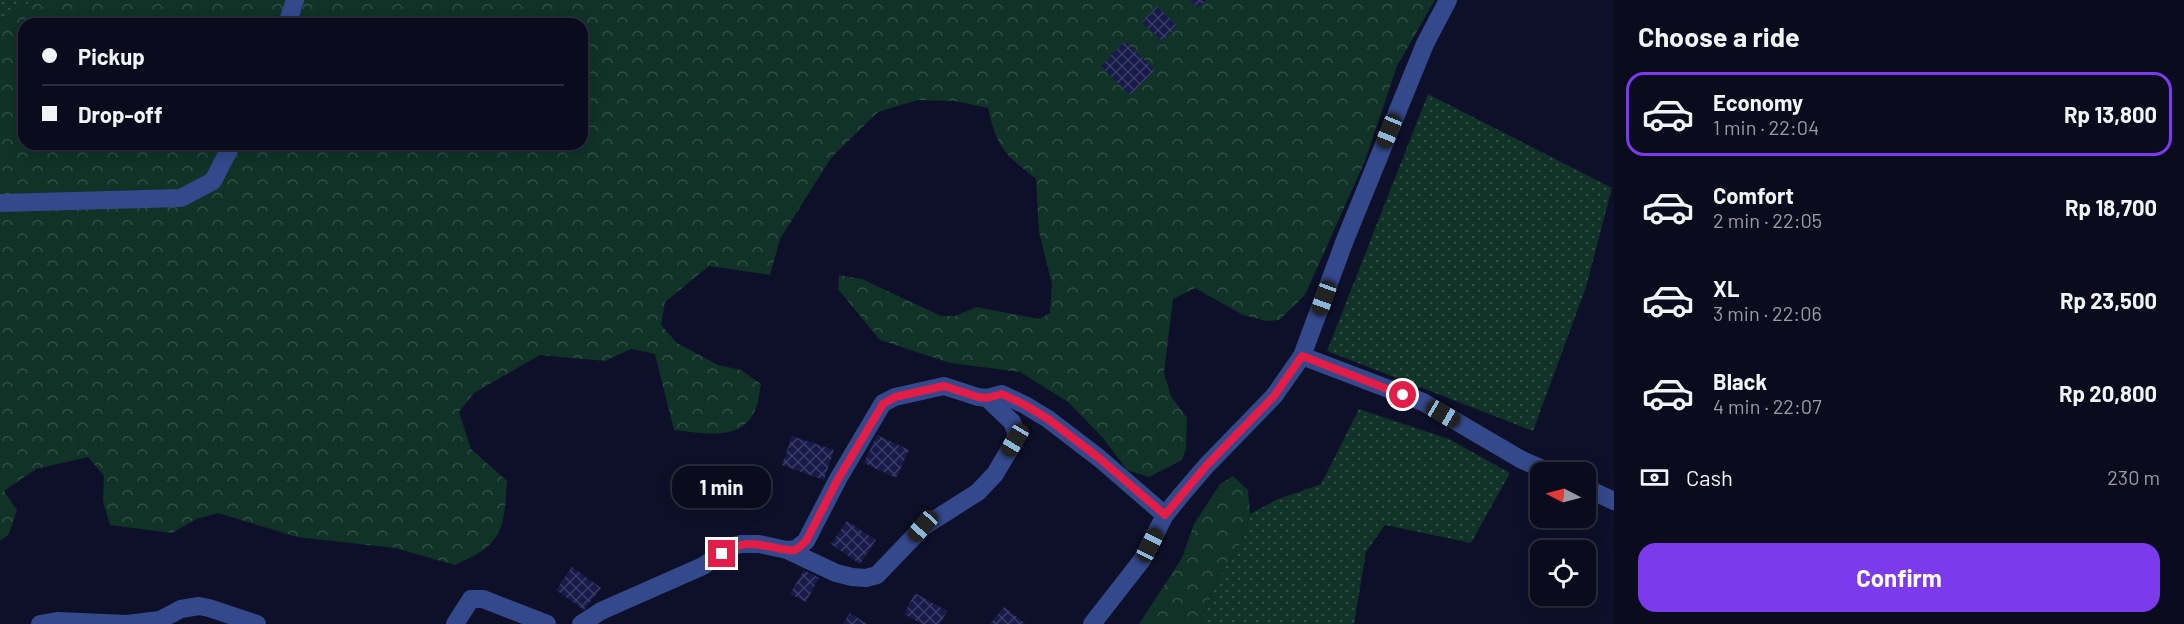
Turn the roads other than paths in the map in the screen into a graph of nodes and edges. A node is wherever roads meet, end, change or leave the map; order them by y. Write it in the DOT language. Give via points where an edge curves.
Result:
graph roads {
  1 [pos="295,0"];
  2 [pos="1449,0"];
  3 [pos="289,18"];
  4 [pos="229,150"];
  5 [pos="0,203"];
  6 [pos="1302,356"];
  7 [pos="987,398"];
  8 [pos="1530,463"];
  9 [pos="1596,493"];
  10 [pos="1614,501"];
  11 [pos="1165,515"];
  12 [pos="787,550"];
  13 [pos="40,624"];
  14 [pos="127,624"];
  15 [pos="257,624"];
  16 [pos="455,624"];
  17 [pos="548,624"];
  18 [pos="581,624"];
  19 [pos="1092,624"];
  1 -- 3 [label="street"];
  2 -- 6 [label="street" via="1420,55"];
  4 -- 5 [label="street" via="213,181 181,198"];
  6 -- 8 [label="street" via="1423,402"];
  6 -- 11 [label="street" via="1274,396"];
  7 -- 11 [label="street" via="1002,394 1048,419"];
  7 -- 12 [label="street" via="944,386 889,398 850,458 806,541"];
  7 -- 12 [label="street" via="1012,422 1016,432 994,474 978,492 923,526 877,575 866,578 836,573"];
  9 -- 10 [label="street"];
  11 -- 19 [label="street" via="1142,560"];
  12 -- 18 [label="street" via="759,544 733,546 703,566 601,611"];
  13 -- 14 [label="street"];
  14 -- 15 [label="street" via="160,620 199,606"];
  16 -- 17 [label="street" via="471,599 483,599"];
}
